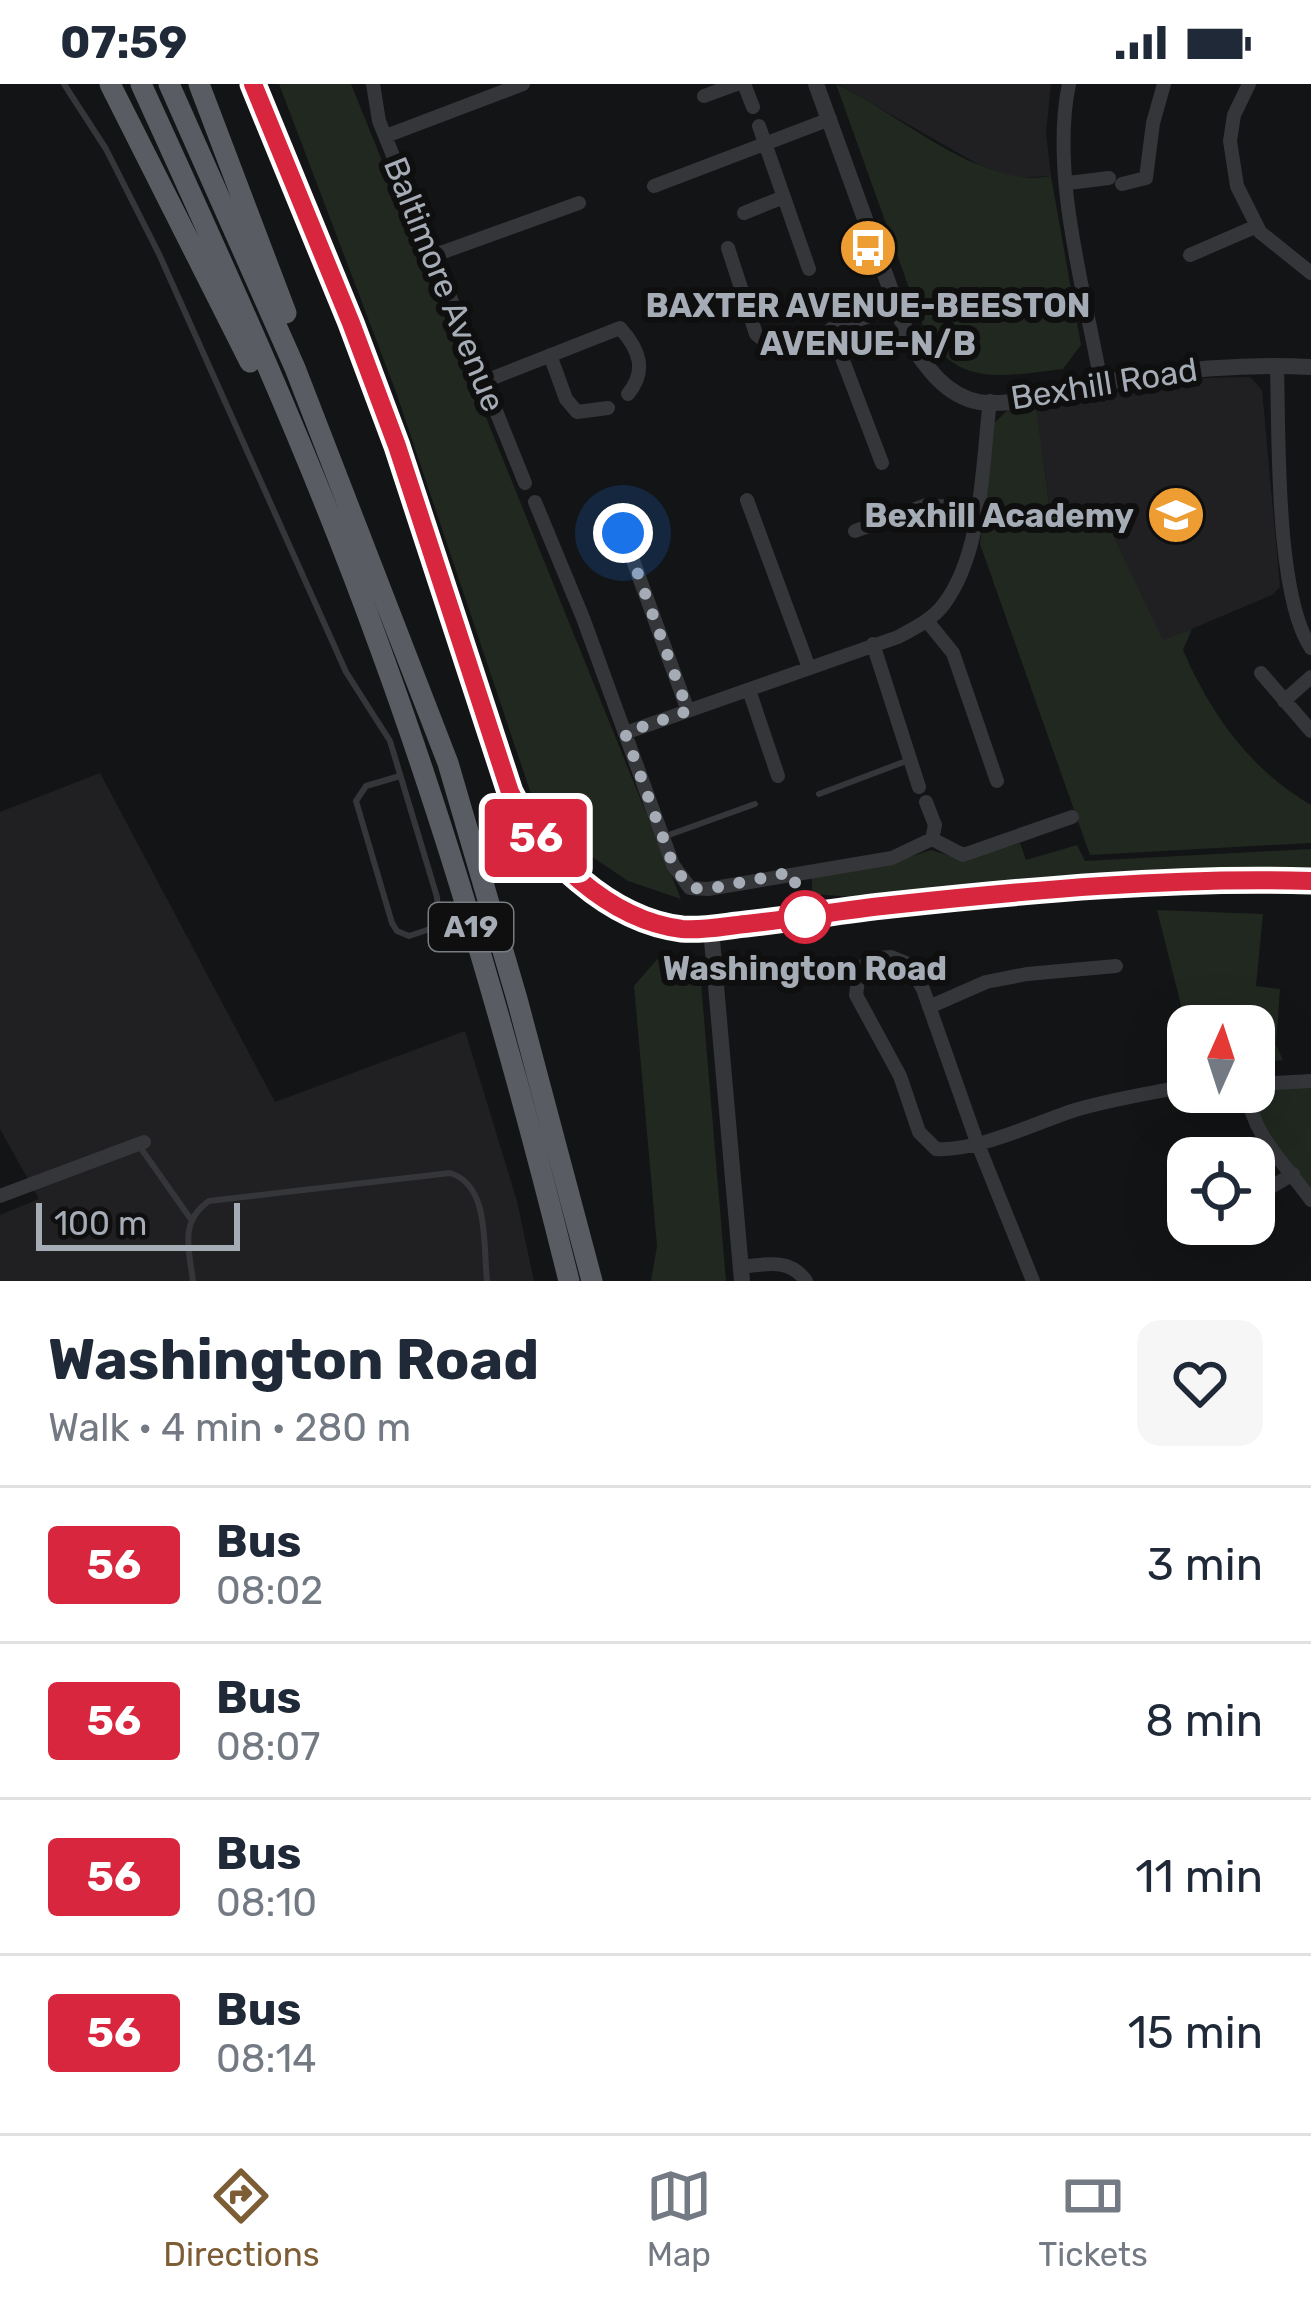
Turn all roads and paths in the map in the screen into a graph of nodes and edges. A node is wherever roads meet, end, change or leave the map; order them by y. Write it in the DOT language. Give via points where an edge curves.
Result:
graph roads {
  1 [pos="64,84"];
  2 [pos="110,84"];
  3 [pos="141,84"];
  4 [pos="169,84"];
  5 [pos="199,84"];
  6 [pos="253,84"];
  7 [pos="373,84"];
  8 [pos="523,84"];
  9 [pos="741,84"];
  10 [pos="816,84"];
  11 [pos="1069,84"];
  12 [pos="1164,84"];
  13 [pos="1250,84"];
  14 [pos="704,96"];
  15 [pos="752,107"];
  16 [pos="830,119"];
  17 [pos="758,126"];
  18 [pos="386,136"];
  19 [pos="764,144"];
  20 [pos="1068,183"];
  21 [pos="654,187"];
  22 [pos="782,198"];
  23 [pos="579,203"];
  24 [pos="744,213"];
  25 [pos="1257,226"];
  26 [pos="728,248"];
  27 [pos="1190,255"];
  28 [pos="432,256"];
  29 [pos="809,269"];
  30 [pos="1311,273"];
  31 [pos="898,306"];
  32 [pos="831,329"];
  33 [pos="550,355"];
  34 [pos="1277,365"];
  35 [pos="1311,367"];
  36 [pos="485,380"];
  37 [pos="1101,383"];
  38 [pos="628,394"];
  39 [pos="990,401"];
  40 [pos="608,408"];
  41 [pos="882,463"];
  42 [pos="340,482"];
  43 [pos="525,483"];
  44 [pos="748,500"];
  45 [pos="536,502"];
  46 [pos="976,509"];
  47 [pos="855,531"];
  48 [pos="623,533"];
  49 [pos="354,579"];
  50 [pos="928,621"];
  51 [pos="1306,624"];
  52 [pos="872,644"];
  53 [pos="1311,648"];
  54 [pos="808,668"];
  55 [pos="1261,673"];
  56 [pos="1311,677"];
  57 [pos="749,690"];
  58 [pos="1284,701"];
  59 [pos="688,711"];
  60 [pos="1311,731"];
  61 [pos="625,733"];
  62 [pos="909,760"];
  63 [pos="400,776"];
  64 [pos="778,776"];
  65 [pos="997,781"];
  66 [pos="919,787"];
  67 [pos="819,794"];
  68 [pos="926,802"];
  69 [pos="754,803"];
  70 [pos="1072,818"];
  71 [pos="663,837"];
  72 [pos="932,839"];
  73 [pos="1311,881"];
  74 [pos="436,922"];
  75 [pos="711,929"];
  76 [pos="448,934"];
  77 [pos="1116,966"];
  78 [pos="929,1007"];
  79 [pos="1311,1082"];
  80 [pos="1275,1083"];
  81 [pos="1167,1091"];
  82 [pos="1251,1113"];
  83 [pos="977,1142"];
  84 [pos="141,1143"];
  85 [pos="1293,1174"];
  86 [pos="1275,1185"];
  87 [pos="0,1196"];
  88 [pos="1311,1200"];
  89 [pos="190,1218"];
  90 [pos="742,1274"];
  91 [pos="193,1281"];
  92 [pos="487,1281"];
  93 [pos="569,1281"];
  94 [pos="592,1281"];
  95 [pos="806,1281"];
  96 [pos="1033,1281"];
  1 -- 63 [label="lane" via="159,254"];
  2 -- 49 [label="highway"];
  3 -- 49 [label="highway, A19"];
  4 -- 42 [label="highway, A19"];
  5 -- 42 [label="highway"];
  6 -- 75 [label="street" via="389,426 525,824 572,877 609,900 679,929"];
  7 -- 18 [label="street, Baltimore Avenue"];
  8 -- 18 [label="street"];
  9 -- 14 [label="street"];
  9 -- 15 [label="street"];
  10 -- 16 [label="street, Bexhill Road"];
  11 -- 20 [label="street"];
  12 -- 20 [label="street" via="1146,178"];
  13 -- 25 [label="street" via="1230,142 1237,185"];
  16 -- 19 [label="street"];
  16 -- 31 [label="street, Bexhill Road"];
  17 -- 19 [label="street"];
  18 -- 28 [label="street, Baltimore Avenue"];
  19 -- 21 [label="street"];
  19 -- 22 [label="street"];
  20 -- 37 [label="street"];
  22 -- 24 [label="street"];
  22 -- 29 [label="street"];
  23 -- 28 [label="street"];
  25 -- 27 [label="street"];
  25 -- 30 [label="street"];
  26 -- 32 [label="street" via="756,334 771,346"];
  28 -- 36 [label="street, Baltimore Avenue"];
  31 -- 32 [label="street"];
  31 -- 39 [label="street, Bexhill Road" via="931,374 951,390"];
  32 -- 41 [label="street"];
  33 -- 36 [label="street"];
  33 -- 38 [label="street" via="620,328 641,364"];
  33 -- 40 [label="street" via="577,412"];
  34 -- 35 [label="street, Bexhill Road"];
  34 -- 37 [label="street, Bexhill Road"];
  34 -- 51 [label="street" via="1288,570"];
  36 -- 43 [label="street, Baltimore Avenue"];
  37 -- 39 [label="street, Bexhill Road"];
  39 -- 46 [label="street"];
  42 -- 94 [label="highway, A19" via="448,763"];
  44 -- 54 [label="street"];
  45 -- 61 [label="street"];
  46 -- 47 [label="street" via="926,505"];
  46 -- 50 [label="street" via="967,563"];
  48 -- 59 [label="street"];
  49 -- 93 [label="highway, A19" via="435,807"];
  50 -- 52 [label="street"];
  50 -- 65 [label="street" via="952,653"];
  51 -- 53 [label="street"];
  52 -- 54 [label="street"];
  52 -- 62 [label="street"];
  54 -- 57 [label="street"];
  55 -- 58 [label="street"];
  56 -- 58 [label="street"];
  57 -- 59 [label="street"];
  57 -- 64 [label="street"];
  58 -- 60 [label="street"];
  59 -- 61 [label="street"];
  61 -- 71 [label="street"];
  62 -- 66 [label="street"];
  62 -- 67 [label="lane"];
  63 -- 74 [label="lane" via="437,897"];
  63 -- 74 [label="lane" via="361,790 357,810 397,931 417,936"];
  68 -- 72 [label="street"];
  69 -- 71 [label="lane"];
  70 -- 72 [label="street" via="963,855"];
  71 -- 72 [label="street" via="681,878 708,889 892,858"];
  73 -- 75 [label="street" via="1119,885"];
  74 -- 76 [label="lane"];
  75 -- 90 [label="street"];
  77 -- 78 [label="street" via="986,982"];
  78 -- 83 [label="street"];
  78 -- 83 [label="street" via="908,964 878,958 860,973 856,995 900,1076 919,1132 936,1149"];
  79 -- 80 [label="street"];
  81 -- 83 [label="street"];
  82 -- 85 [label="street"];
  83 -- 96 [label="street"];
  84 -- 87 [label="street"];
  84 -- 89 [label="lane"];
  85 -- 86 [label="street"];
  85 -- 88 [label="street"];
  89 -- 91 [label="lane"];
  89 -- 92 [label="lane" via="208,1201 450,1174 477,1196"];
  90 -- 95 [label="street" via="780,1263"];
}
